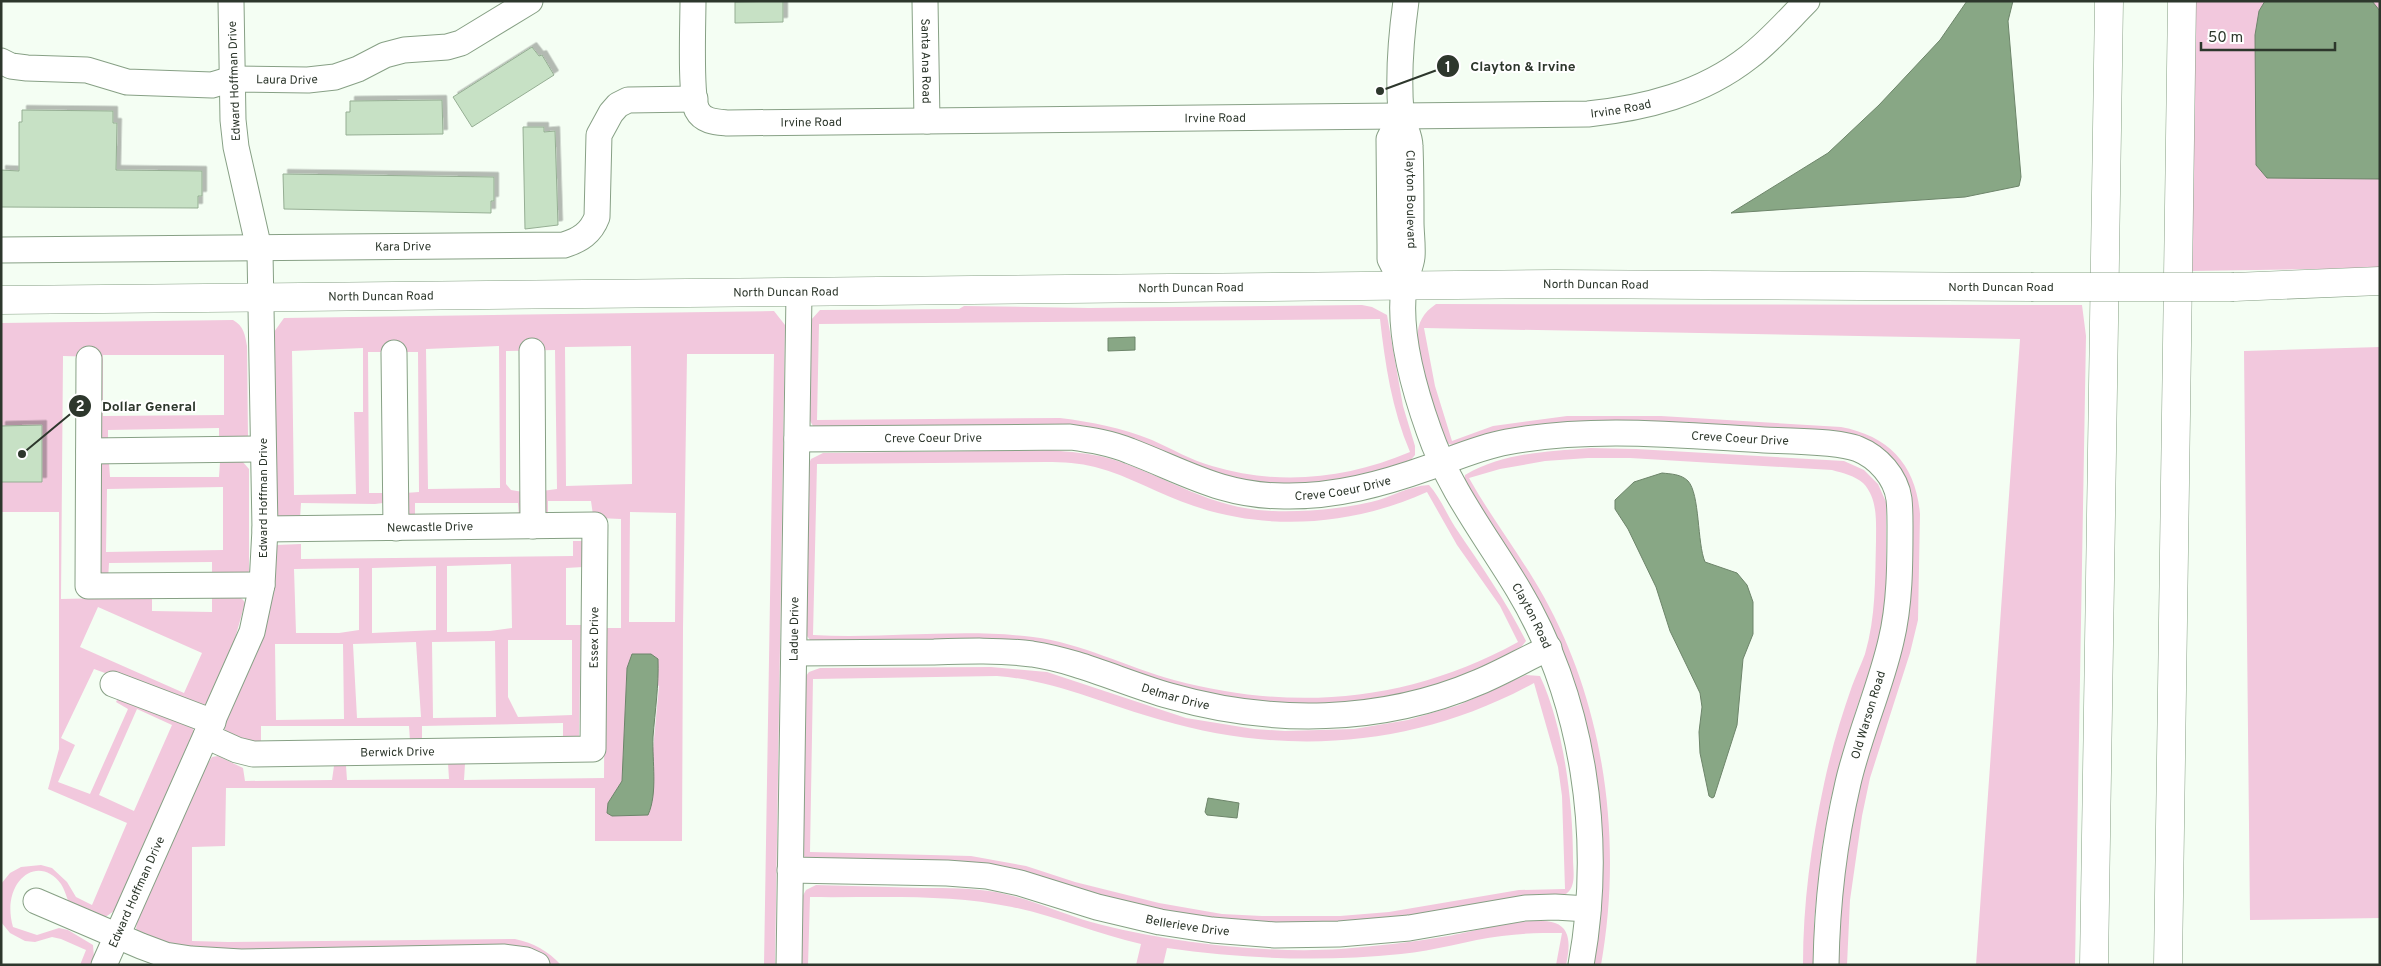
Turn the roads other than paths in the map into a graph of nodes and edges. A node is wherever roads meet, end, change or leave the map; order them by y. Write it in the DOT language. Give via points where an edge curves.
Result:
graph roads {
  1 [pos="231,1"];
  2 [pos="530,1"];
  3 [pos="693,1"];
  4 [pos="925,1"];
  5 [pos="1406,1"];
  6 [pos="1807,1"];
  7 [pos="2109,1"];
  8 [pos="2182,1"];
  9 [pos="1,61"];
  10 [pos="232,79"];
  11 [pos="695,98"];
  12 [pos="1401,115"];
  13 [pos="927,121"];
  14 [pos="259,248"];
  15 [pos="1,250"];
  16 [pos="2380,281"];
  17 [pos="1404,287"];
  18 [pos="799,293"];
  19 [pos="261,298"];
  20 [pos="1,300"];
  21 [pos="532,350"];
  22 [pos="394,353"];
  23 [pos="89,359"];
  24 [pos="797,439"];
  25 [pos="263,449"];
  26 [pos="89,451"];
  27 [pos="1442,463"];
  28 [pos="1884,468"];
  29 [pos="595,525"];
  30 [pos="533,526"];
  31 [pos="396,528"];
  32 [pos="265,529"];
  33 [pos="262,585"];
  34 [pos="1549,648"];
  35 [pos="794,653"];
  36 [pos="113,684"];
  37 [pos="210,729"];
  38 [pos="592,749"];
  39 [pos="790,870"];
  40 [pos="36,901"];
  41 [pos="1588,909"];
  42 [pos="117,936"];
  43 [pos="310,963"];
  44 [pos="536,964"];
  45 [pos="104,965"];
  46 [pos="789,965"];
  47 [pos="1581,965"];
  48 [pos="1826,965"];
  49 [pos="2094,965"];
  50 [pos="2168,965"];
  1 -- 10 [label="street, Edward Hoffman Drive"];
  2 -- 10 [label="street, Laura Drive" via="461,42 447,47 404,50 385,55 335,77"];
  3 -- 11 [label="street"];
  4 -- 13 [label="street, Santa Ana Road"];
  5 -- 12 [label="street, Clayton Boulevard" via="1401,53"];
  6 -- 12 [label="street, Irvine Road" via="1763,46 1741,63 1691,91 1657,103 1588,114"];
  7 -- 49 [label="main road"];
  8 -- 50 [label="main road"];
  9 -- 10 [label="street, Laura Drive" via="27,68 87,70 127,82 212,85"];
  10 -- 14 [label="street, Edward Hoffman Drive" via="236,147"];
  11 -- 13 [label="street, Irvine Road" via="703,117 715,122"];
  11 -- 14 [label="street, Kara Drive" via="628,100 618,105 599,135 597,217 585,236 575,242 564,245"];
  12 -- 13 [label="street, Irvine Road"];
  12 -- 17 [label="street, Clayton Boulevard" via="1389,139 1390,260"];
  14 -- 15 [label="street, Kara Drive"];
  14 -- 19 [label="street, Edward Hoffman Drive"];
  16 -- 17 [label="main road, North Duncan Road, bridge" via="2234,287 1556,284"];
  17 -- 18 [label="main road, North Duncan Road"];
  17 -- 27 [label="street, Clayton Road" via="1406,343 1417,394"];
  18 -- 19 [label="main road, North Duncan Road"];
  18 -- 24 [label="street, Ladue Drive"];
  19 -- 20 [label="main road, North Duncan Road"];
  19 -- 25 [label="street, Edward Hoffman Drive"];
  21 -- 30 [label="street"];
  22 -- 31 [label="street"];
  23 -- 26 [label="street"];
  24 -- 27 [label="street, Creve Coeur Drive" via="1070,437 1128,450 1218,487 1250,494 1283,496 1350,491"];
  24 -- 35 [label="street, Ladue Drive"];
  25 -- 26 [label="street"];
  25 -- 32 [label="street, Edward Hoffman Drive"];
  26 -- 33 [label="street" via="88,586"];
  27 -- 28 [label="street, Creve Coeur Drive" via="1506,442 1601,433 1849,446 1867,454"];
  27 -- 34 [label="street, Clayton Road" via="1460,501 1518,589"];
  28 -- 48 [label="street, Old Warson Road" via="1899,499 1897,609 1891,642 1863,725 1848,783 1836,846"];
  29 -- 30 [label="street, Newcastle Drive"];
  29 -- 38 [label="street, Essex Drive"];
  30 -- 31 [label="street, Newcastle Drive"];
  31 -- 32 [label="street, Newcastle Drive"];
  32 -- 33 [label="street, Edward Hoffman Drive"];
  33 -- 37 [label="street, Edward Hoffman Drive" via="252,632"];
  34 -- 35 [label="street, Delmar Drive" via="1478,683 1436,697 1387,710 1301,717 1218,708 1032,654 996,651"];
  34 -- 41 [label="street, Clayton Road" via="1576,733 1584,777 1589,840"];
  35 -- 39 [label="street, Ladue Drive"];
  36 -- 37 [label="street, Berwick Drive"];
  37 -- 38 [label="street, Berwick Drive" via="253,754"];
  37 -- 42 [label="street, Edward Hoffman Drive"];
  39 -- 41 [label="street, Bellerieve Drive" via="987,876 1160,922 1275,935 1409,928 1525,908"];
  39 -- 46 [label="street, Ladue Drive"];
  40 -- 42 [label="street"];
  41 -- 47 [label="street, Clayton Road"];
  42 -- 43 [label="street" via="165,955 191,959"];
  42 -- 45 [label="street, Edward Hoffman Drive"];
  43 -- 44 [label="street" via="503,957"];
}
